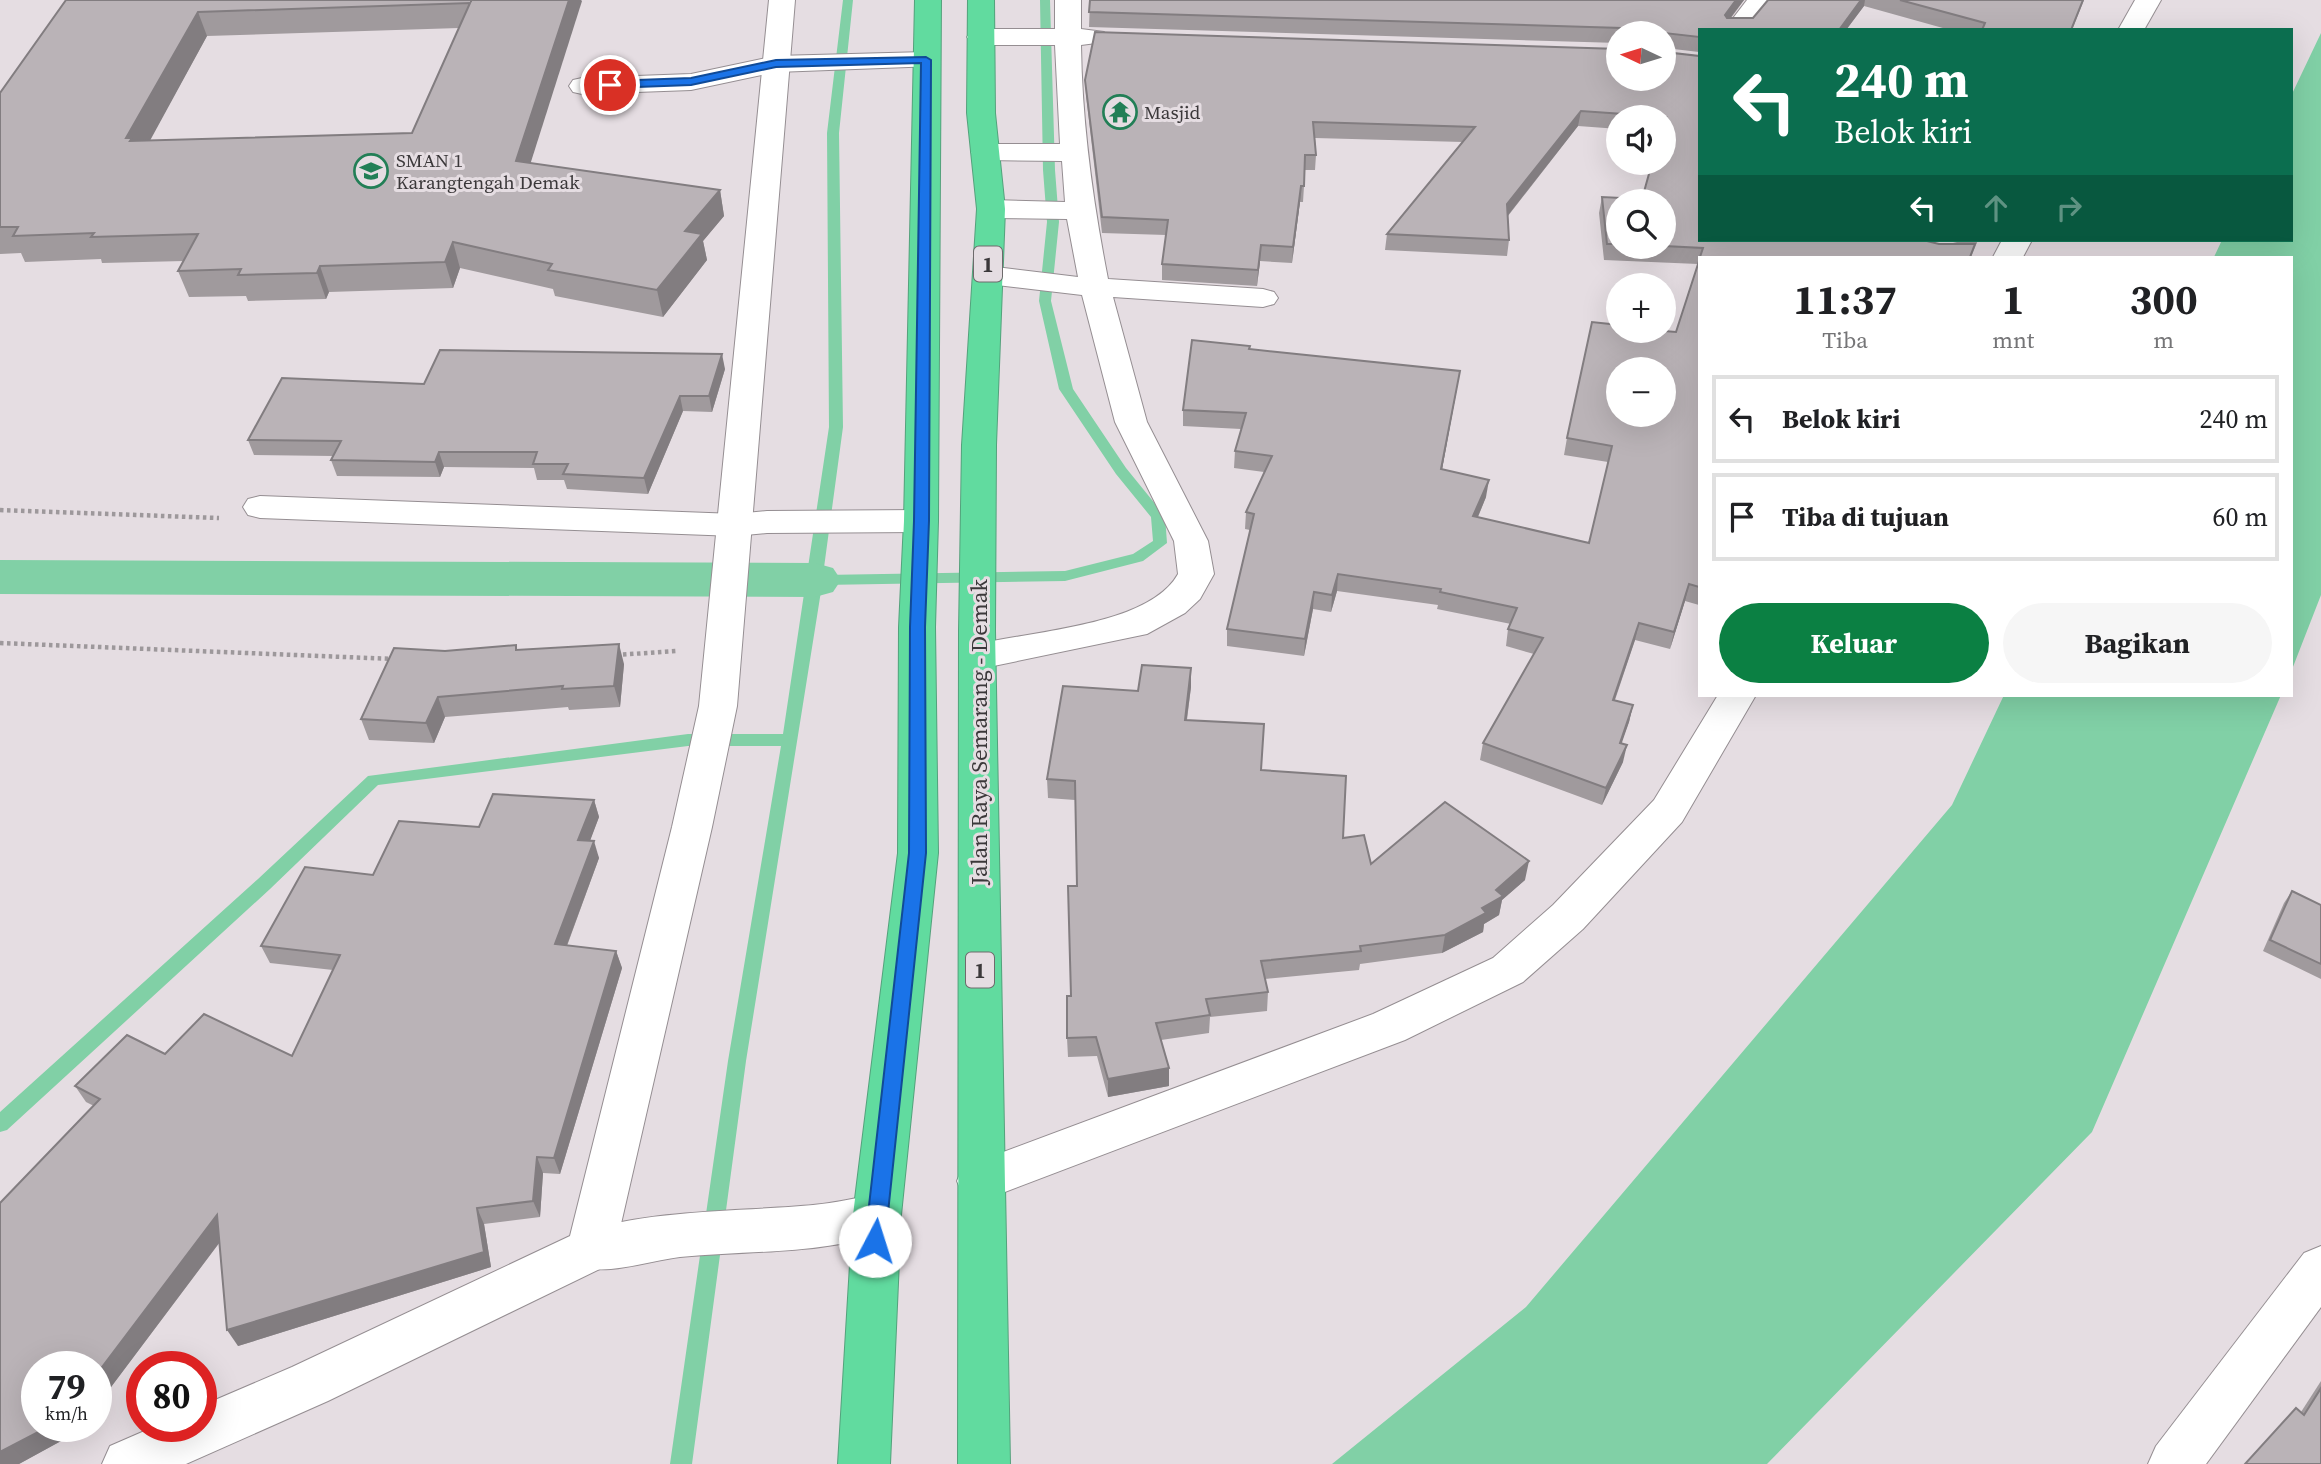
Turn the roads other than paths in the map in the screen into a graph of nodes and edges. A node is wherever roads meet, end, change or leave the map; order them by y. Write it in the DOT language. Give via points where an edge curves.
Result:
graph roads {
  1 [pos="782,0"];
  2 [pos="928,0"];
  3 [pos="981,0"];
  4 [pos="1068,0"];
  5 [pos="1760,0"];
  6 [pos="2148,0"];
  7 [pos="1739,28"];
  8 [pos="2132,28"];
  9 [pos="1065,36"];
  10 [pos="980,37"];
  11 [pos="1124,38"];
  12 [pos="916,60"];
  13 [pos="785,63"];
  14 [pos="582,86"];
  15 [pos="985,152"];
  16 [pos="1068,153"];
  17 [pos="991,209"];
  18 [pos="1074,211"];
  19 [pos="988,275"];
  20 [pos="1087,286"];
  21 [pos="1263,298"];
  22 [pos="260,507"];
  23 [pos="921,522"];
  24 [pos="751,524"];
  25 [pos="978,643"];
  26 [pos="1736,697"];
  27 [pos="980,1181"];
  28 [pos="877,1215"];
  29 [pos="591,1250"];
  30 [pos="2321,1268"];
  31 [pos="128,1464"];
  32 [pos="864,1464"];
  33 [pos="984,1464"];
  34 [pos="2174,1464"];
  1 -- 13 [label="street"];
  2 -- 12 [label="highway"];
  3 -- 10 [label="highway, Jalan Raya Semarang - Demak / 1"];
  4 -- 9 [label="street"];
  5 -- 7 [label="street"];
  6 -- 8 [label="street"];
  9 -- 10 [label="street"];
  9 -- 11 [label="street"];
  9 -- 16 [label="street"];
  10 -- 15 [label="highway, Jalan Raya Semarang - Demak / 1"];
  12 -- 13 [label="street"];
  12 -- 23 [label="highway"];
  13 -- 14 [label="street" via="691,82"];
  13 -- 24 [label="street"];
  15 -- 16 [label="street"];
  15 -- 17 [label="highway, Jalan Raya Semarang - Demak / 1"];
  16 -- 18 [label="street"];
  17 -- 18 [label="street"];
  17 -- 19 [label="highway, Jalan Raya Semarang - Demak / 1"];
  18 -- 20 [label="street"];
  19 -- 20 [label="street"];
  19 -- 25 [label="highway, Jalan Raya Semarang - Demak / 1" via="979,444"];
  20 -- 21 [label="street"];
  20 -- 25 [label="street" via="1131,422 1191,541 1196,574 1172,604 1134,625"];
  22 -- 24 [label="street"];
  23 -- 24 [label="street"];
  23 -- 28 [label="highway" via="918,853"];
  24 -- 29 [label="street" via="732,564 718,706"];
  25 -- 27 [label="highway, Jalan Raya Semarang - Demak / 1"];
  26 -- 27 [label="street" via="1668,811 1568,917 1508,970 1389,1027"];
  27 -- 33 [label="highway, Jalan Raya Semarang - Demak / 1"];
  28 -- 29 [label="street" via="817,1226 678,1237"];
  28 -- 32 [label="highway"];
  29 -- 31 [label="street" via="310,1384"];
  30 -- 34 [label="street"];
}
